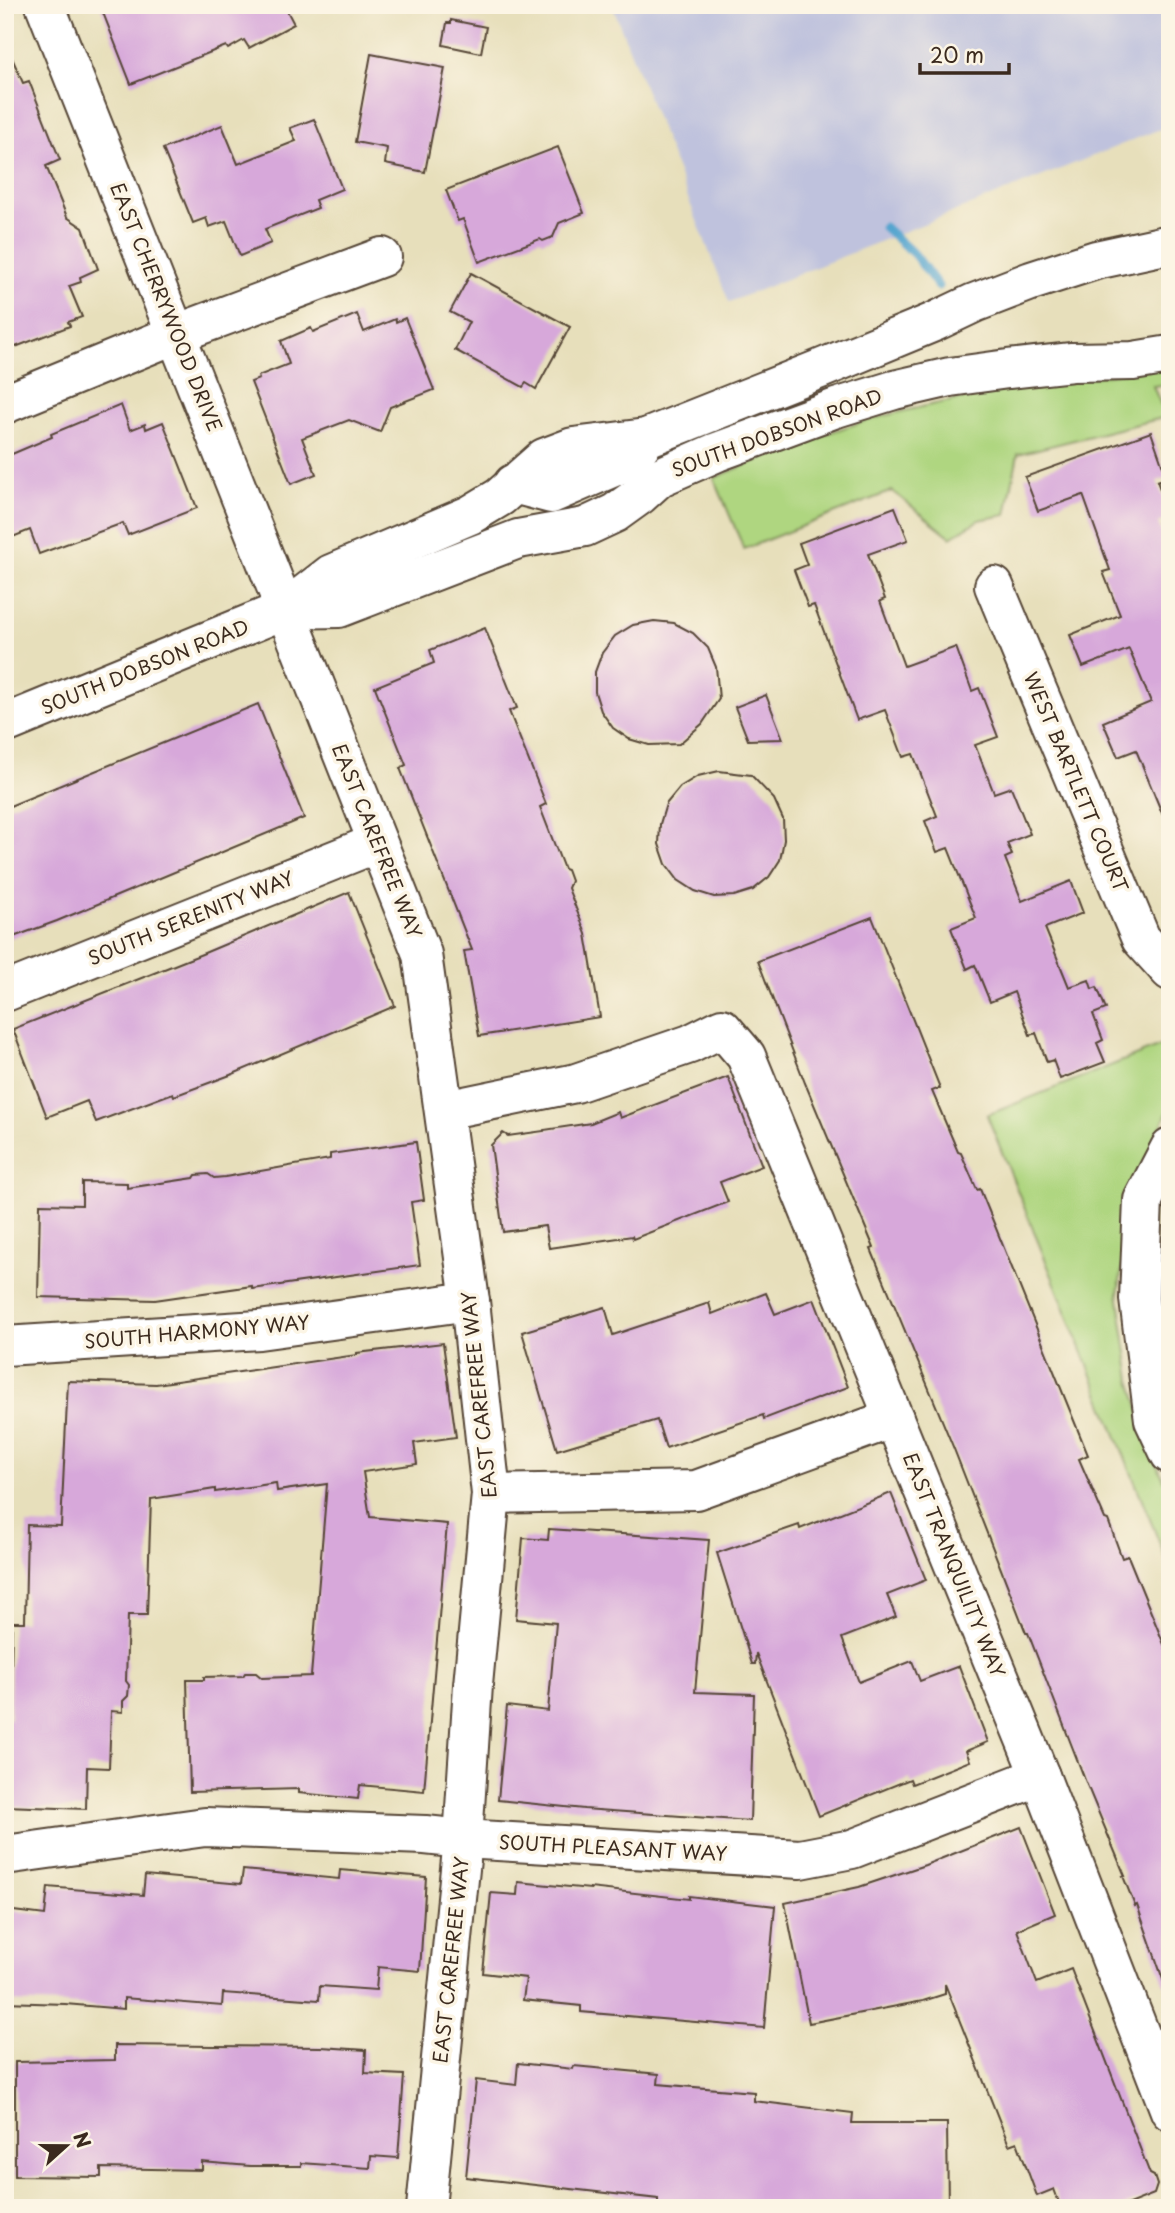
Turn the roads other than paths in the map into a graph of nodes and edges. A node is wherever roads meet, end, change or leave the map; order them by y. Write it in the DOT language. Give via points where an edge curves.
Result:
graph roads {
  1 [pos="46,5"];
  2 [pos="1170,244"];
  3 [pos="382,257"];
  4 [pos="176,334"];
  5 [pos="1170,355"];
  6 [pos="5,404"];
  7 [pos="646,438"];
  8 [pos="660,477"];
  9 [pos="513,484"];
  10 [pos="534,537"];
  11 [pos="385,571"];
  12 [pos="994,586"];
  13 [pos="286,609"];
  14 [pos="5,724"];
  15 [pos="377,843"];
  16 [pos="1170,971"];
  17 [pos="5,992"];
  18 [pos="445,1110"];
  19 [pos="1170,1148"];
  20 [pos="470,1301"];
  21 [pos="5,1346"];
  22 [pos="894,1418"];
  23 [pos="1170,1454"];
  24 [pos="491,1494"];
  25 [pos="1041,1776"];
  26 [pos="463,1839"];
  27 [pos="5,1855"];
  28 [pos="1170,2111"];
  29 [pos="426,2208"];
  1 -- 4 [label="street, EAST CHERRYWOOD DRIVE"];
  2 -- 7 [label="street, SOUTH DOBSON ROAD" via="1096,260 1031,281"];
  3 -- 4 [label="street"];
  4 -- 6 [label="street"];
  4 -- 13 [label="street, EAST CHERRYWOOD DRIVE"];
  5 -- 8 [label="street, SOUTH DOBSON ROAD" via="1008,369 894,390 717,452"];
  7 -- 8 [label="street"];
  7 -- 9 [label="street, SOUTH DOBSON ROAD" via="573,446 544,458"];
  8 -- 10 [label="street, SOUTH DOBSON ROAD" via="615,513 585,527"];
  9 -- 10 [label="street"];
  9 -- 11 [label="street, SOUTH DOBSON ROAD"];
  10 -- 11 [label="street, SOUTH DOBSON ROAD"];
  11 -- 13 [label="street, SOUTH DOBSON ROAD" via="338,608"];
  12 -- 16 [label="street, WEST BARTLETT COURT" via="1141,940"];
  13 -- 14 [label="street, SOUTH DOBSON ROAD"];
  13 -- 15 [label="street, EAST CAREFREE WAY"];
  15 -- 17 [label="street, SOUTH SERENITY WAY"];
  15 -- 18 [label="street, EAST CAREFREE WAY" via="422,954"];
  18 -- 20 [label="street, EAST CAREFREE WAY"];
  18 -- 22 [label="street, EAST TRANQUILITY WAY" via="576,1083 690,1044 722,1028 746,1056"];
  19 -- 23 [label="street" via="1143,1200 1139,1299 1154,1420"];
  20 -- 21 [label="street, SOUTH HARMONY WAY" via="259,1331"];
  20 -- 24 [label="street, EAST CAREFREE WAY"];
  22 -- 24 [label="street" via="696,1490"];
  22 -- 25 [label="street, EAST TRANQUILITY WAY"];
  24 -- 26 [label="street, EAST CAREFREE WAY"];
  25 -- 26 [label="street, SOUTH PLEASANT WAY" via="852,1849 800,1859"];
  25 -- 28 [label="street, EAST TRANQUILITY WAY"];
  26 -- 27 [label="street, SOUTH PLEASANT WAY" via="205,1827"];
  26 -- 29 [label="street, EAST CAREFREE WAY"];
}
